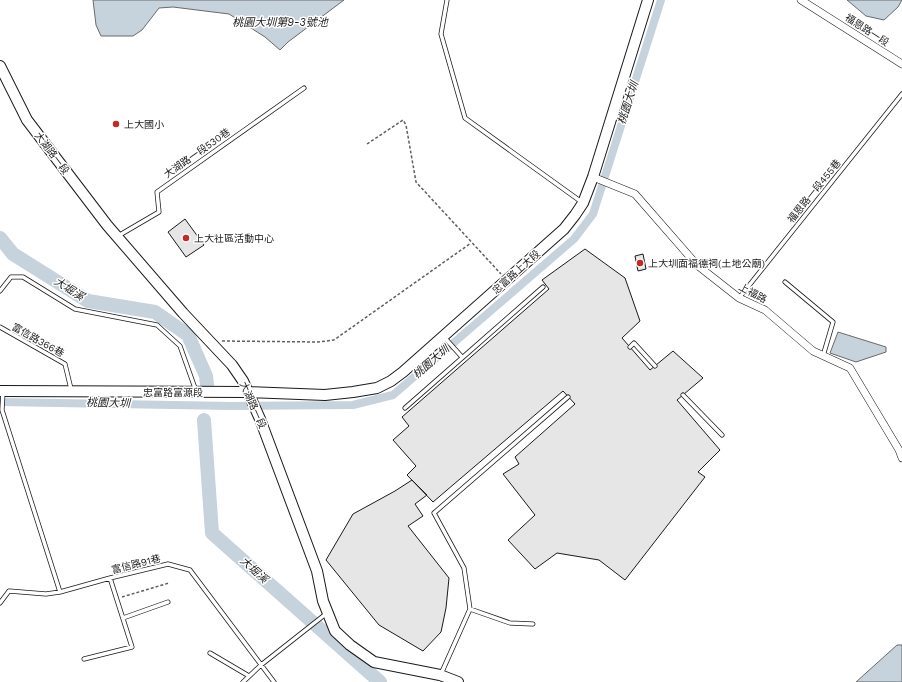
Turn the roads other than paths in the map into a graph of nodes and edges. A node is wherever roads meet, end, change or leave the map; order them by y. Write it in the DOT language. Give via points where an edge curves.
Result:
graph roads {
  1 [pos="447,0"];
  2 [pos="648,0"];
  3 [pos="801,0"];
  4 [pos="902,64"];
  5 [pos="0,66"];
  6 [pos="304,88"];
  7 [pos="902,94"];
  8 [pos="596,178"];
  9 [pos="583,203"];
  10 [pos="118,236"];
  11 [pos="785,282"];
  12 [pos="543,287"];
  13 [pos="0,291"];
  14 [pos="739,298"];
  15 [pos="0,327"];
  16 [pos="444,337"];
  17 [pos="630,347"];
  18 [pos="823,356"];
  19 [pos="462,358"];
  20 [pos="655,366"];
  21 [pos="2,392"];
  22 [pos="72,392"];
  23 [pos="197,392"];
  24 [pos="249,392"];
  25 [pos="683,395"];
  26 [pos="568,397"];
  27 [pos="405,408"];
  28 [pos="722,435"];
  29 [pos="902,458"];
  30 [pos="110,578"];
  31 [pos="60,592"];
  32 [pos="168,602"];
  33 [pos="0,603"];
  34 [pos="470,609"];
  35 [pos="328,613"];
  36 [pos="123,618"];
  37 [pos="533,624"];
  38 [pos="210,653"];
  39 [pos="84,659"];
  40 [pos="261,664"];
  41 [pos="440,675"];
  42 [pos="249,676"];
  43 [pos="243,682"];
  44 [pos="274,682"];
  45 [pos="458,682"];
  1 -- 9 [label="lane" via="441,34 465,118"];
  2 -- 8 [label="street, 忠富路上大段"];
  3 -- 4 [label="street, 福恩路一段"];
  5 -- 10 [label="street, 大湖路一段" via="27,120"];
  6 -- 10 [label="lane, 大湖路一段530巷" via="157,192 159,212"];
  7 -- 14 [label="lane, 福恩路一段455巷"];
  8 -- 9 [label="street, 忠富路上大段"];
  8 -- 14 [label="street, 上福路" via="635,194 697,264"];
  9 -- 16 [label="street, 忠富路上大段" via="564,229"];
  10 -- 24 [label="street, 大湖路一段" via="183,313 232,365"];
  11 -- 18 [label="lane" via="834,322"];
  12 -- 19 [label="lane"];
  13 -- 23 [label="lane" via="11,277 23,277 75,309 157,325 180,346"];
  14 -- 18 [label="street, 上福路" via="765,310 813,351"];
  15 -- 22 [label="lane, 富信路366巷" via="65,364"];
  16 -- 19 [label="lane"];
  16 -- 24 [label="street, 忠富路上大段" via="403,372 377,388 326,394"];
  17 -- 20 [label="lane" via="634,343"];
  18 -- 29 [label="street, 上福路" via="850,368"];
  19 -- 27 [label="lane"];
  21 -- 22 [label="street, 忠富路富源段"];
  21 -- 31 [label="lane" via="2,410"];
  22 -- 23 [label="street, 忠富路富源段"];
  23 -- 24 [label="street, 忠富路富源段"];
  24 -- 35 [label="street, 大湖路一段" via="317,571"];
  25 -- 28 [label="lane"];
  26 -- 34 [label="lane" via="434,513 464,568"];
  30 -- 31 [label="lane, 富信路91巷"];
  30 -- 36 [label="lane"];
  30 -- 40 [label="lane, 富信路91巷" via="168,564 190,570"];
  31 -- 33 [label="lane, 富信路91巷" via="46,594 9,591"];
  32 -- 36 [label="lane"];
  34 -- 37 [label="lane" via="510,623"];
  34 -- 41 [label="lane"];
  35 -- 40 [label="lane"];
  35 -- 41 [label="street, 大湖路一段" via="335,631 374,662"];
  36 -- 39 [label="lane" via="132,646"];
  38 -- 42 [label="lane"];
  40 -- 42 [label="lane"];
  40 -- 44 [label="lane, 富信路91巷"];
  41 -- 45 [label="street, 大湖路一段"];
  42 -- 43 [label="lane"];
}
